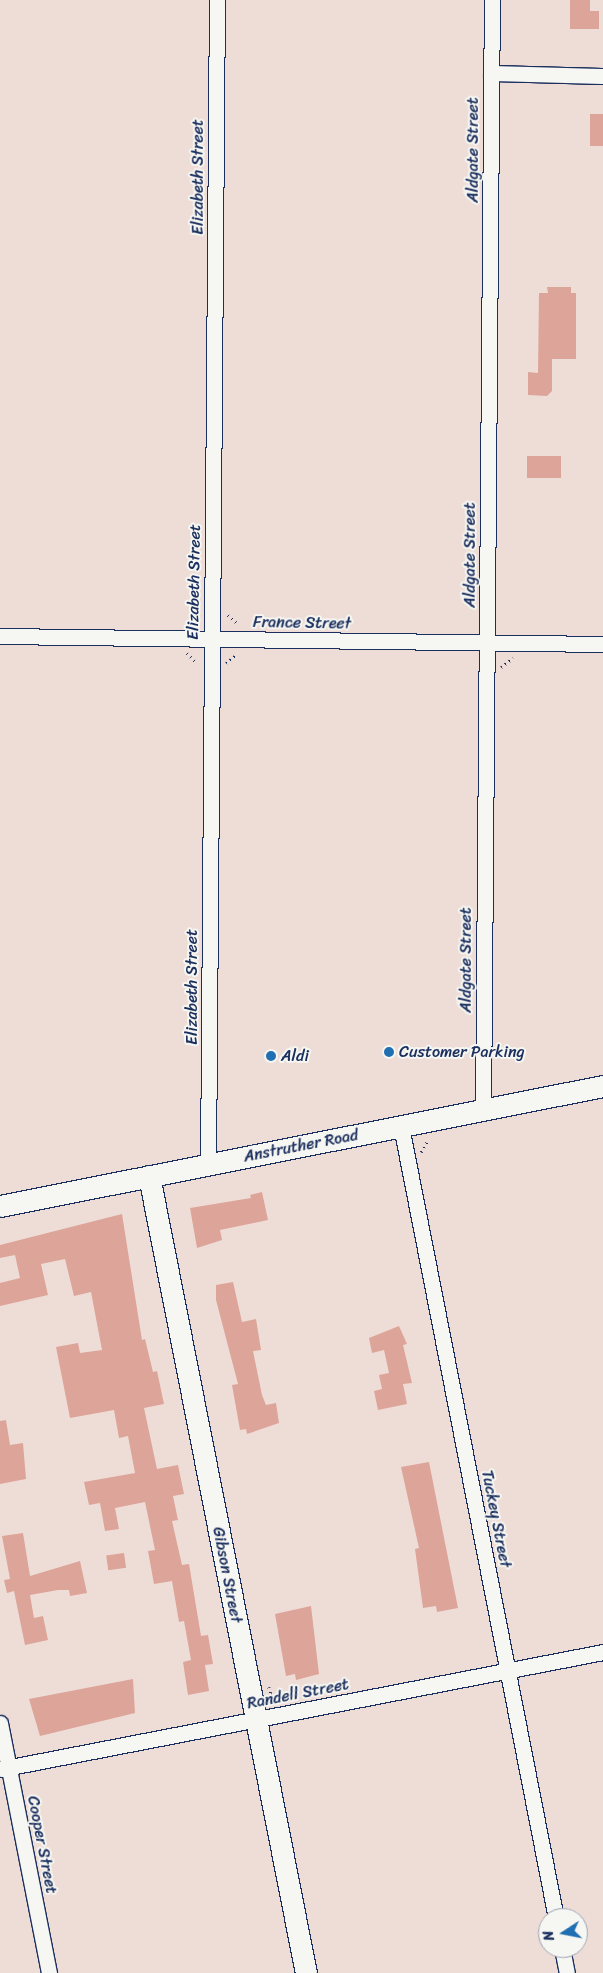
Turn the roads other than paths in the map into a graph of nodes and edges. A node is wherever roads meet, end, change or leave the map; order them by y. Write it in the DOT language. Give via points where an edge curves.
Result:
graph roads {
  1 [pos="217,0"];
  2 [pos="492,0"];
  3 [pos="491,73"];
  4 [pos="603,76"];
  5 [pos="0,636"];
  6 [pos="211,639"];
  7 [pos="486,643"];
  8 [pos="603,644"];
  9 [pos="603,1086"];
  10 [pos="483,1110"];
  11 [pos="401,1126"];
  12 [pos="208,1165"];
  13 [pos="149,1176"];
  14 [pos="0,1206"];
  15 [pos="603,1652"];
  16 [pos="508,1671"];
  17 [pos="255,1720"];
  18 [pos="0,1723"];
  19 [pos="4,1768"];
  20 [pos="554,1908"];
  21 [pos="564,1958"];
  22 [pos="49,1973"];
  23 [pos="306,1973"];
  24 [pos="567,1973"];
  1 -- 6 [label="street, Elizabeth Street"];
  2 -- 3 [label="street, Aldgate Street"];
  3 -- 4 [label="street"];
  3 -- 7 [label="street, Aldgate Street"];
  5 -- 6 [label="street, France Street"];
  6 -- 7 [label="street, France Street"];
  6 -- 12 [label="street, Elizabeth Street"];
  7 -- 8 [label="street, France Street"];
  7 -- 10 [label="street, Aldgate Street"];
  9 -- 10 [label="street, Anstruther Road"];
  10 -- 11 [label="street, Anstruther Road"];
  11 -- 12 [label="street, Anstruther Road"];
  11 -- 16 [label="street, Tuckey Street"];
  12 -- 13 [label="street, Anstruther Road"];
  13 -- 14 [label="street, Anstruther Road"];
  13 -- 17 [label="street, Gibson Street"];
  15 -- 16 [label="street, Randell Street"];
  16 -- 17 [label="street, Randell Street"];
  16 -- 20 [label="street, Tuckey Street"];
  17 -- 19 [label="street, Randell Street"];
  17 -- 23 [label="street, Gibson Street"];
  18 -- 19 [label="street, Cooper Street"];
  19 -- 22 [label="street, Cooper Street"];
  21 -- 24 [label="street"];
}
